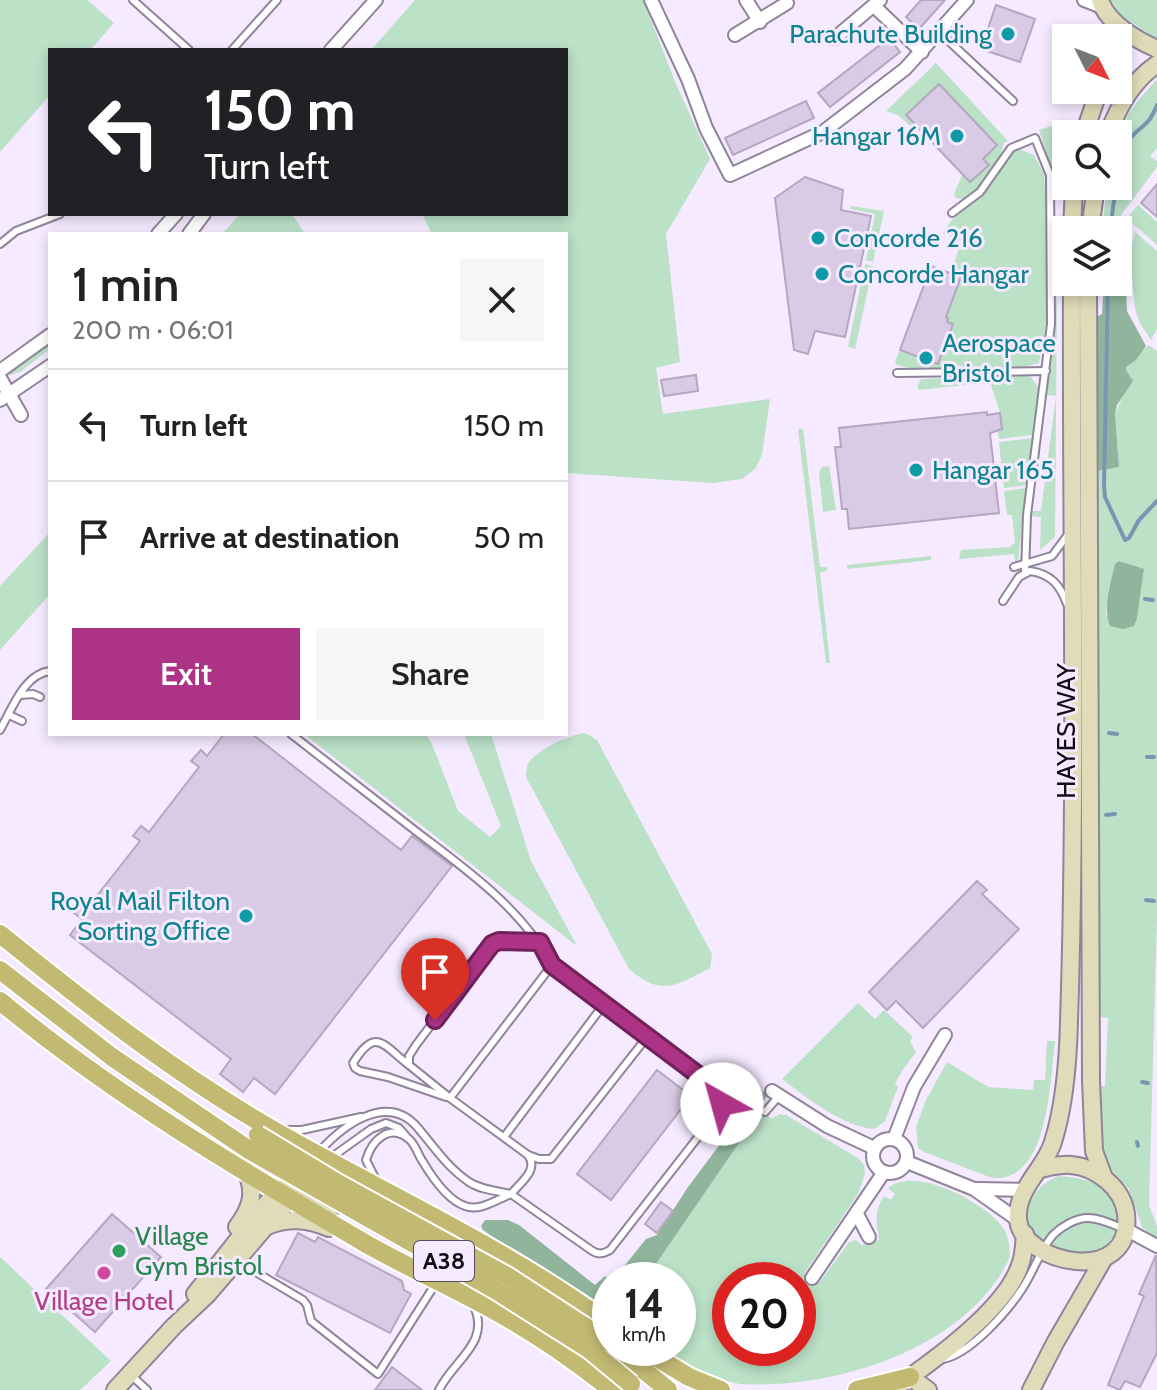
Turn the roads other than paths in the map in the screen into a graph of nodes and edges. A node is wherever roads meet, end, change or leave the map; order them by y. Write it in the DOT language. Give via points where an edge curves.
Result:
graph roads {
  1 [pos="133,0"];
  2 [pos="277,0"];
  3 [pos="376,0"];
  4 [pos="746,0"];
  5 [pos="967,0"];
  6 [pos="1084,0"];
  7 [pos="654,1"];
  8 [pos="787,3"];
  9 [pos="877,3"];
  10 [pos="1101,4"];
  11 [pos="760,22"];
  12 [pos="1113,24"];
  13 [pos="939,32"];
  14 [pos="735,35"];
  15 [pos="1132,37"];
  16 [pos="835,38"];
  17 [pos="187,48"];
  18 [pos="234,48"];
  19 [pos="333,48"];
  20 [pos="1157,49"];
  21 [pos="922,52"];
  22 [pos="1157,64"];
  23 [pos="1013,101"];
  24 [pos="1114,120"];
  25 [pos="952,213"];
  26 [pos="55,216"];
  27 [pos="174,216"];
  28 [pos="160,232"];
  29 [pos="0,244"];
  30 [pos="1072,296"];
  31 [pos="1088,296"];
  32 [pos="48,336"];
  33 [pos="48,367"];
  34 [pos="0,371"];
  35 [pos="1046,371"];
  36 [pos="897,373"];
  37 [pos="0,378"];
  38 [pos="3,397"];
  39 [pos="1071,526"];
  40 [pos="1025,564"];
  41 [pos="1014,567"];
  42 [pos="1025,573"];
  43 [pos="1003,601"];
  44 [pos="1074,622"];
  45 [pos="48,670"];
  46 [pos="20,695"];
  47 [pos="40,697"];
  48 [pos="9,715"];
  49 [pos="22,721"];
  50 [pos="0,730"];
  51 [pos="294,736"];
  52 [pos="0,934"];
  53 [pos="540,942"];
  54 [pos="0,949"];
  55 [pos="552,965"];
  56 [pos="0,970"];
  57 [pos="0,1001"];
  58 [pos="604,1004"];
  59 [pos="945,1035"];
  60 [pos="647,1037"];
  61 [pos="409,1065"];
  62 [pos="776,1094"];
  63 [pos="450,1098"];
  64 [pos="765,1112"];
  65 [pos="364,1116"];
  66 [pos="259,1134"];
  67 [pos="504,1137"];
  68 [pos="408,1139"];
  69 [pos="894,1139"];
  70 [pos="874,1148"];
  71 [pos="528,1155"];
  72 [pos="907,1162"];
  73 [pos="238,1166"];
  74 [pos="346,1169"];
  75 [pos="1040,1169"];
  76 [pos="884,1172"];
  77 [pos="305,1176"];
  78 [pos="1104,1178"];
  79 [pos="381,1188"];
  80 [pos="974,1189"];
  81 [pos="1024,1190"];
  82 [pos="511,1194"];
  83 [pos="329,1214"];
  84 [pos="857,1214"];
  85 [pos="267,1226"];
  86 [pos="1022,1227"];
  87 [pos="342,1228"];
  88 [pos="1127,1230"];
  89 [pos="869,1237"];
  90 [pos="364,1242"];
  91 [pos="1153,1245"];
  92 [pos="1043,1252"];
  93 [pos="1110,1254"];
  94 [pos="237,1261"];
  95 [pos="816,1272"];
  96 [pos="437,1281"];
  97 [pos="470,1298"];
  98 [pos="592,1312"];
  99 [pos="174,1326"];
  100 [pos="592,1331"];
  101 [pos="928,1362"];
  102 [pos="640,1366"];
  103 [pos="671,1366"];
  104 [pos="131,1375"];
  105 [pos="910,1377"];
  106 [pos="627,1388"];
  107 [pos="115,1390"];
  108 [pos="147,1390"];
  109 [pos="439,1390"];
  110 [pos="668,1390"];
  111 [pos="721,1390"];
  112 [pos="857,1390"];
  113 [pos="891,1390"];
  114 [pos="928,1390"];
  115 [pos="1031,1390"];
  1 -- 17 [label="lane"];
  2 -- 18 [label="lane"];
  3 -- 19 [label="street"];
  4 -- 11 [label="street"];
  5 -- 13 [label="street"];
  6 -- 10 [label="street"];
  7 -- 21 [label="street" via="730,175 814,138"];
  8 -- 11 [label="street"];
  9 -- 16 [label="street"];
  9 -- 21 [label="street"];
  10 -- 12 [label="street"];
  11 -- 14 [label="street"];
  13 -- 21 [label="street"];
  13 -- 23 [label="lane"];
  15 -- 20 [label="street"];
  22 -- 24 [label="street" via="1132,87"];
  25 -- 35 [label="lane" via="980,192 1011,148 1035,138 1050,175 1051,324"];
  26 -- 29 [label="lane" via="16,231"];
  27 -- 28 [label="street"];
  30 -- 39 [label="street, HAYES WAY"];
  31 -- 78 [label="street, HAYES WAY" via="1091,1081 1094,1151"];
  32 -- 34 [label="street"];
  33 -- 38 [label="street"];
  35 -- 36 [label="lane"];
  35 -- 40 [label="lane"];
  37 -- 38 [label="street"];
  39 -- 40 [label="lane" via="1052,556"];
  39 -- 44 [label="street, HAYES WAY"];
  40 -- 41 [label="lane"];
  40 -- 42 [label="lane"];
  42 -- 43 [label="lane"];
  42 -- 44 [label="lane" via="1039,573 1056,583"];
  44 -- 75 [label="street, HAYES WAY" via="1069,1039 1063,1103 1053,1145"];
  45 -- 46 [label="lane" via="29,680"];
  46 -- 47 [label="lane"];
  46 -- 48 [label="lane"];
  48 -- 49 [label="lane"];
  48 -- 50 [label="lane"];
  51 -- 53 [label="lane" via="474,876"];
  52 -- 66 [label="main road"];
  53 -- 55 [label="lane"];
  53 -- 61 [label="lane" via="492,944 416,1045"];
  54 -- 66 [label="main road, A38" via="73,1007"];
  55 -- 58 [label="lane"];
  55 -- 63 [label="lane"];
  56 -- 66 [label="main road, A38" via="112,1057"];
  57 -- 73 [label="main road" via="140,1107"];
  58 -- 60 [label="lane"];
  58 -- 67 [label="lane"];
  59 -- 69 [label="street" via="914,1087"];
  60 -- 71 [label="lane" via="551,1159"];
  60 -- 82 [label="lane" via="717,1089 722,1104 610,1250 597,1254"];
  61 -- 63 [label="lane"];
  61 -- 63 [label="lane" via="372,1041 353,1063 360,1071"];
  62 -- 64 [label="lane"];
  62 -- 70 [label="street"];
  63 -- 67 [label="lane"];
  65 -- 66 [label="lane"];
  65 -- 77 [label="lane" via="330,1139"];
  65 -- 82 [label="lane" via="400,1113 470,1182"];
  66 -- 73 [label="main road" via="269,1138 265,1152"];
  66 -- 77 [label="main road"];
  66 -- 100 [label="main road, A38, bridge" via="507,1276"];
  66 -- 106 [label="main road, A38, bridge" via="590,1350"];
  67 -- 71 [label="lane"];
  68 -- 77 [label="lane" via="386,1123"];
  68 -- 79 [label="lane" via="394,1132 383,1134 370,1147 366,1160"];
  68 -- 82 [label="lane" via="443,1190 464,1206"];
  69 -- 70 [label="street"];
  69 -- 72 [label="street" via="907,1150"];
  70 -- 76 [label="street" via="873,1160"];
  71 -- 82 [label="lane" via="533,1168"];
  72 -- 76 [label="street" via="897,1172"];
  72 -- 80 [label="street"];
  73 -- 77 [label="main road"];
  73 -- 99 [label="street" via="252,1184 245,1217 194,1285"];
  74 -- 77 [label="main road"];
  74 -- 79 [label="main road"];
  74 -- 83 [label="main road" via="329,1171 319,1180 316,1188"];
  75 -- 78 [label="street" via="1071,1165"];
  75 -- 81 [label="street, HAYES WAY"];
  76 -- 84 [label="street"];
  77 -- 83 [label="street" via="316,1203"];
  77 -- 85 [label="street"];
  77 -- 87 [label="main road"];
  77 -- 99 [label="street" via="267,1203"];
  78 -- 88 [label="street, HAYES WAY" via="1126,1210"];
  79 -- 98 [label="main road, A38"];
  80 -- 81 [label="street"];
  80 -- 86 [label="street"];
  81 -- 86 [label="street"];
  83 -- 87 [label="main road"];
  84 -- 89 [label="street"];
  84 -- 95 [label="street"];
  85 -- 90 [label="street" via="292,1219 314,1222"];
  85 -- 94 [label="street"];
  86 -- 92 [label="street"];
  86 -- 101 [label="street" via="1020,1266 1005,1292 978,1322"];
  87 -- 90 [label="main road"];
  88 -- 91 [label="street"];
  88 -- 92 [label="lane" via="1084,1218 1053,1235"];
  88 -- 93 [label="street"];
  90 -- 96 [label="main road"];
  91 -- 93 [label="street"];
  92 -- 93 [label="street" via="1085,1263"];
  92 -- 101 [label="lane" via="1022,1289 976,1340 950,1358"];
  93 -- 115 [label="street"];
  94 -- 96 [label="lane" via="303,1300 311,1321 378,1374"];
  94 -- 99 [label="street"];
  96 -- 97 [label="main road"];
  97 -- 106 [label="main road"];
  97 -- 109 [label="lane" via="480,1330"];
  99 -- 104 [label="street"];
  101 -- 105 [label="street"];
  102 -- 110 [label="main road"];
  103 -- 111 [label="main road"];
  104 -- 107 [label="street"];
  104 -- 108 [label="lane"];
  105 -- 112 [label="main road"];
  105 -- 113 [label="street"];
  105 -- 114 [label="street"];
}
